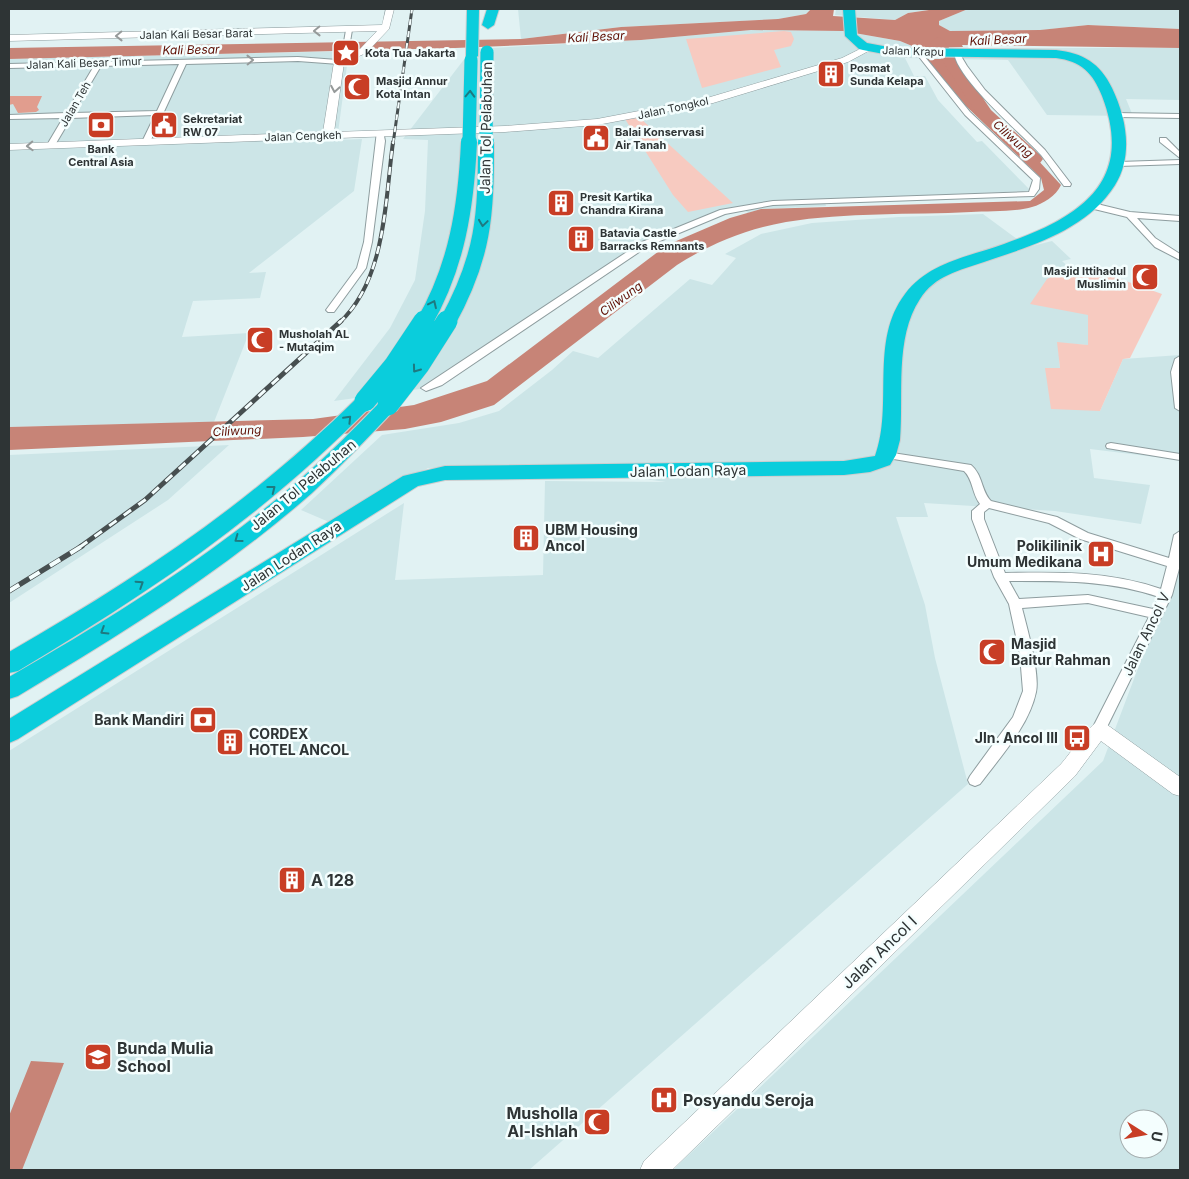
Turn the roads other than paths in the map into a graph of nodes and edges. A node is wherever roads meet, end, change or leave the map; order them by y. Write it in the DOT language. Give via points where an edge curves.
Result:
graph roads {
  1 [pos="390,9"];
  2 [pos="473,9"];
  3 [pos="488,9"];
  4 [pos="493,9"];
  5 [pos="853,13"];
  6 [pos="380,32"];
  7 [pos="348,34"];
  8 [pos="488,34"];
  9 [pos="9,38"];
  10 [pos="869,48"];
  11 [pos="920,52"];
  12 [pos="955,52"];
  13 [pos="184,61"];
  14 [pos="339,62"];
  15 [pos="99,63"];
  16 [pos="9,66"];
  17 [pos="160,113"];
  18 [pos="69,115"];
  19 [pos="1180,116"];
  20 [pos="9,117"];
  21 [pos="1118,118"];
  22 [pos="1180,121"];
  23 [pos="380,133"];
  24 [pos="328,135"];
  25 [pos="1163,140"];
  26 [pos="146,142"];
  27 [pos="51,145"];
  28 [pos="9,147"];
  29 [pos="1180,156"];
  30 [pos="1180,162"];
  31 [pos="1119,164"];
  32 [pos="1067,184"];
  33 [pos="1093,206"];
  34 [pos="1130,216"];
  35 [pos="1180,218"];
  36 [pos="1180,258"];
  37 [pos="332,310"];
  38 [pos="1180,359"];
  39 [pos="426,388"];
  40 [pos="1180,408"];
  41 [pos="1111,446"];
  42 [pos="886,455"];
  43 [pos="1180,457"];
  44 [pos="987,504"];
  45 [pos="1180,536"];
  46 [pos="1175,564"];
  47 [pos="1000,577"];
  48 [pos="1166,595"];
  49 [pos="1015,604"];
  50 [pos="1157,614"];
  51 [pos="9,664"];
  52 [pos="9,689"];
  53 [pos="1098,729"];
  54 [pos="9,732"];
  55 [pos="975,780"];
  56 [pos="1180,788"];
  57 [pos="653,1170"];
  1 -- 6 [label="street" via="387,25"];
  51 -- 2 [label="highway, Jalan Tol Pelabuhan, one-way, bridge" via="167,567 277,485 348,419 402,356 428,317 456,246 468,152"];
  3 -- 8 [label="highway, Jalan Tol Pelabuhan"];
  4 -- 8 [label="highway"];
  5 -- 10 [label="highway, Jalan Krapu" via="853,36 858,43"];
  6 -- 7 [label="street, Jalan Kali Besar Barat"];
  6 -- 14 [label="street" via="363,51"];
  7 -- 9 [label="street, Jalan Kali Besar Barat, one-way"];
  7 -- 14 [label="street"];
  8 -- 52 [label="highway, Jalan Tol Pelabuhan, one-way, bridge" via="485,209 477,251 469,276 446,323 405,384 356,441 255,527 127,616"];
  10 -- 11 [label="highway, Jalan Krapu"];
  10 -- 23 [label="street, Jalan Tongkol" via="845,60 709,101 622,119 506,129"];
  11 -- 12 [label="highway, Jalan Krapu"];
  11 -- 39 [label="street" via="932,71 985,132 1032,174 1036,180 1031,194 818,200 773,203 723,212 645,244"];
  12 -- 21 [label="highway, Jalan Krapu" via="1081,58 1090,64 1105,86"];
  12 -- 32 [label="street" via="983,93 1039,148"];
  13 -- 14 [label="street, Jalan Kali Besar Timur, one-way" via="298,59"];
  13 -- 15 [label="street, Jalan Kali Besar Timur"];
  13 -- 17 [label="street"];
  14 -- 24 [label="street, one-way"];
  15 -- 16 [label="street, Jalan Kali Besar Timur"];
  15 -- 18 [label="street, Jalan Teh"];
  17 -- 18 [label="street"];
  17 -- 26 [label="street"];
  18 -- 20 [label="street"];
  18 -- 27 [label="street, Jalan Teh"];
  19 -- 21 [label="street"];
  21 -- 22 [label="street"];
  21 -- 31 [label="highway" via="1122,147"];
  23 -- 24 [label="street, Jalan Cengkeh"];
  23 -- 37 [label="street" via="368,242 361,268"];
  24 -- 26 [label="street, Jalan Cengkeh"];
  25 -- 29 [label="street"];
  26 -- 27 [label="street, Jalan Cengkeh"];
  27 -- 28 [label="street, Jalan Cengkeh, one-way"];
  30 -- 31 [label="street"];
  31 -- 33 [label="highway" via="1108,187"];
  33 -- 34 [label="street"];
  33 -- 42 [label="highway" via="1058,228 942,270 920,286 901,314"];
  34 -- 35 [label="street"];
  34 -- 36 [label="street" via="1156,245"];
  38 -- 40 [label="street" via="1176,372"];
  41 -- 43 [label="street"];
  42 -- 44 [label="street" via="967,468 975,474 980,499"];
  42 -- 54 [label="highway, Jalan Lodan Raya" via="878,463 844,468 460,473 411,481"];
  44 -- 46 [label="street" via="1053,520 1084,536"];
  44 -- 47 [label="street" via="978,511 978,520"];
  45 -- 46 [label="street, Jalan Ancol V"];
  46 -- 48 [label="street, Jalan Ancol V"];
  47 -- 48 [label="street" via="1098,578 1133,583"];
  47 -- 49 [label="street"];
  48 -- 50 [label="street, Jalan Ancol V"];
  49 -- 50 [label="street" via="1088,599"];
  49 -- 55 [label="street" via="1027,655 1030,691 1020,719"];
  50 -- 53 [label="street, Jalan Ancol V"];
  53 -- 56 [label="street"];
  53 -- 57 [label="street, Jalan Ancol I" via="1068,770"];
}
